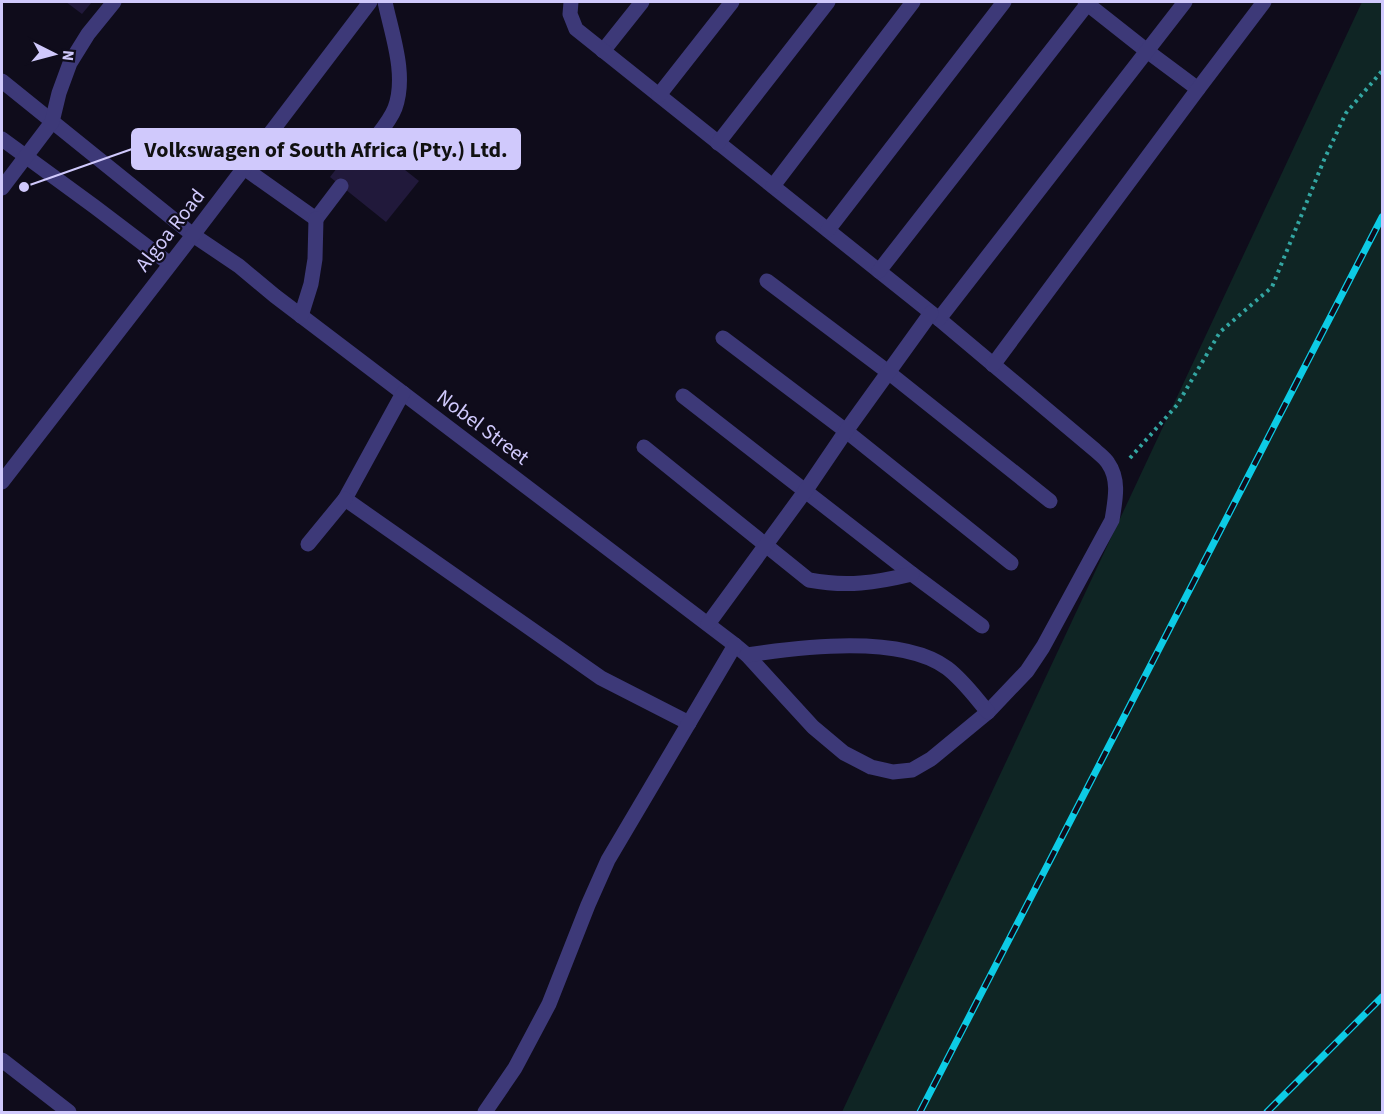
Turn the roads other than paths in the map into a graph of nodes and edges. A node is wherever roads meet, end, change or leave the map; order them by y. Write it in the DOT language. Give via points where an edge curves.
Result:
graph roads {
  1 [pos="114,2"];
  2 [pos="369,2"];
  3 [pos="385,2"];
  4 [pos="571,2"];
  5 [pos="642,2"];
  6 [pos="732,2"];
  7 [pos="828,2"];
  8 [pos="914,2"];
  9 [pos="1004,2"];
  10 [pos="1087,2"];
  11 [pos="1185,2"];
  12 [pos="1264,2"];
  13 [pos="603,51"];
  14 [pos="1146,51"];
  15 [pos="2,81"];
  16 [pos="1198,89"];
  17 [pos="659,95"];
  18 [pos="52,122"];
  19 [pos="2,139"];
  20 [pos="718,143"];
  21 [pos="371,144"];
  22 [pos="27,157"];
  23 [pos="244,168"];
  24 [pos="341,186"];
  25 [pos="773,186"];
  26 [pos="2,188"];
  27 [pos="315,219"];
  28 [pos="828,230"];
  29 [pos="193,235"];
  30 [pos="170,264"];
  31 [pos="879,271"];
  32 [pos="767,281"];
  33 [pos="301,316"];
  34 [pos="935,316"];
  35 [pos="723,338"];
  36 [pos="993,364"];
  37 [pos="888,372"];
  38 [pos="403,393"];
  39 [pos="683,396"];
  40 [pos="846,431"];
  41 [pos="644,447"];
  42 [pos="2,482"];
  43 [pos="806,490"];
  44 [pos="345,500"];
  45 [pos="1050,501"];
  46 [pos="308,544"];
  47 [pos="765,546"];
  48 [pos="1011,563"];
  49 [pos="912,574"];
  50 [pos="708,624"];
  51 [pos="982,626"];
  52 [pos="735,645"];
  53 [pos="747,655"];
  54 [pos="988,712"];
  55 [pos="689,723"];
  56 [pos="2,1060"];
  57 [pos="69,1113"];
  58 [pos="485,1113"];
  1 -- 18 [label="street" via="70,63"];
  2 -- 23 [label="street, Algoa Road"];
  3 -- 21 [label="street" via="400,74 394,110"];
  4 -- 13 [label="street" via="570,14 576,29"];
  5 -- 13 [label="street"];
  6 -- 17 [label="street"];
  7 -- 20 [label="street"];
  8 -- 25 [label="street"];
  9 -- 28 [label="street"];
  10 -- 14 [label="street"];
  10 -- 31 [label="street"];
  11 -- 14 [label="street"];
  12 -- 16 [label="street"];
  13 -- 17 [label="street"];
  14 -- 16 [label="street"];
  14 -- 34 [label="street"];
  15 -- 18 [label="street, Nobel Street"];
  16 -- 36 [label="street"];
  17 -- 20 [label="street"];
  18 -- 22 [label="street"];
  18 -- 29 [label="street, Nobel Street"];
  19 -- 22 [label="street"];
  20 -- 25 [label="street"];
  22 -- 26 [label="street"];
  22 -- 30 [label="street"];
  23 -- 27 [label="street"];
  23 -- 29 [label="street, Algoa Road"];
  24 -- 27 [label="street"];
  25 -- 28 [label="street"];
  27 -- 33 [label="street" via="315,259"];
  28 -- 31 [label="street"];
  29 -- 30 [label="street, Algoa Road"];
  29 -- 33 [label="street, Nobel Street"];
  30 -- 42 [label="street, Algoa Road"];
  31 -- 34 [label="street"];
  32 -- 37 [label="street"];
  33 -- 38 [label="street, Nobel Street"];
  34 -- 36 [label="street"];
  34 -- 37 [label="street"];
  35 -- 40 [label="street"];
  36 -- 54 [label="street, Nobel Street" via="1108,463 1116,497 1112,520 1042,648 1027,672"];
  37 -- 40 [label="street"];
  37 -- 45 [label="street"];
  38 -- 44 [label="street"];
  38 -- 50 [label="street, Nobel Street"];
  39 -- 43 [label="street"];
  40 -- 43 [label="street"];
  40 -- 48 [label="street"];
  41 -- 47 [label="street"];
  43 -- 47 [label="street"];
  43 -- 49 [label="street"];
  44 -- 46 [label="street"];
  44 -- 55 [label="street" via="601,678"];
  47 -- 49 [label="street" via="809,580 850,585"];
  47 -- 50 [label="street"];
  49 -- 51 [label="street"];
  50 -- 52 [label="street, Nobel Street"];
  52 -- 53 [label="street, Nobel Street"];
  52 -- 55 [label="street"];
  53 -- 54 [label="street" via="793,648 851,646 922,655 963,682"];
  53 -- 54 [label="street, Nobel Street" via="813,727 844,753 871,767 893,772 912,770"];
  55 -- 58 [label="street" via="608,860 549,1004 515,1068"];
  56 -- 57 [label="street"];
}
